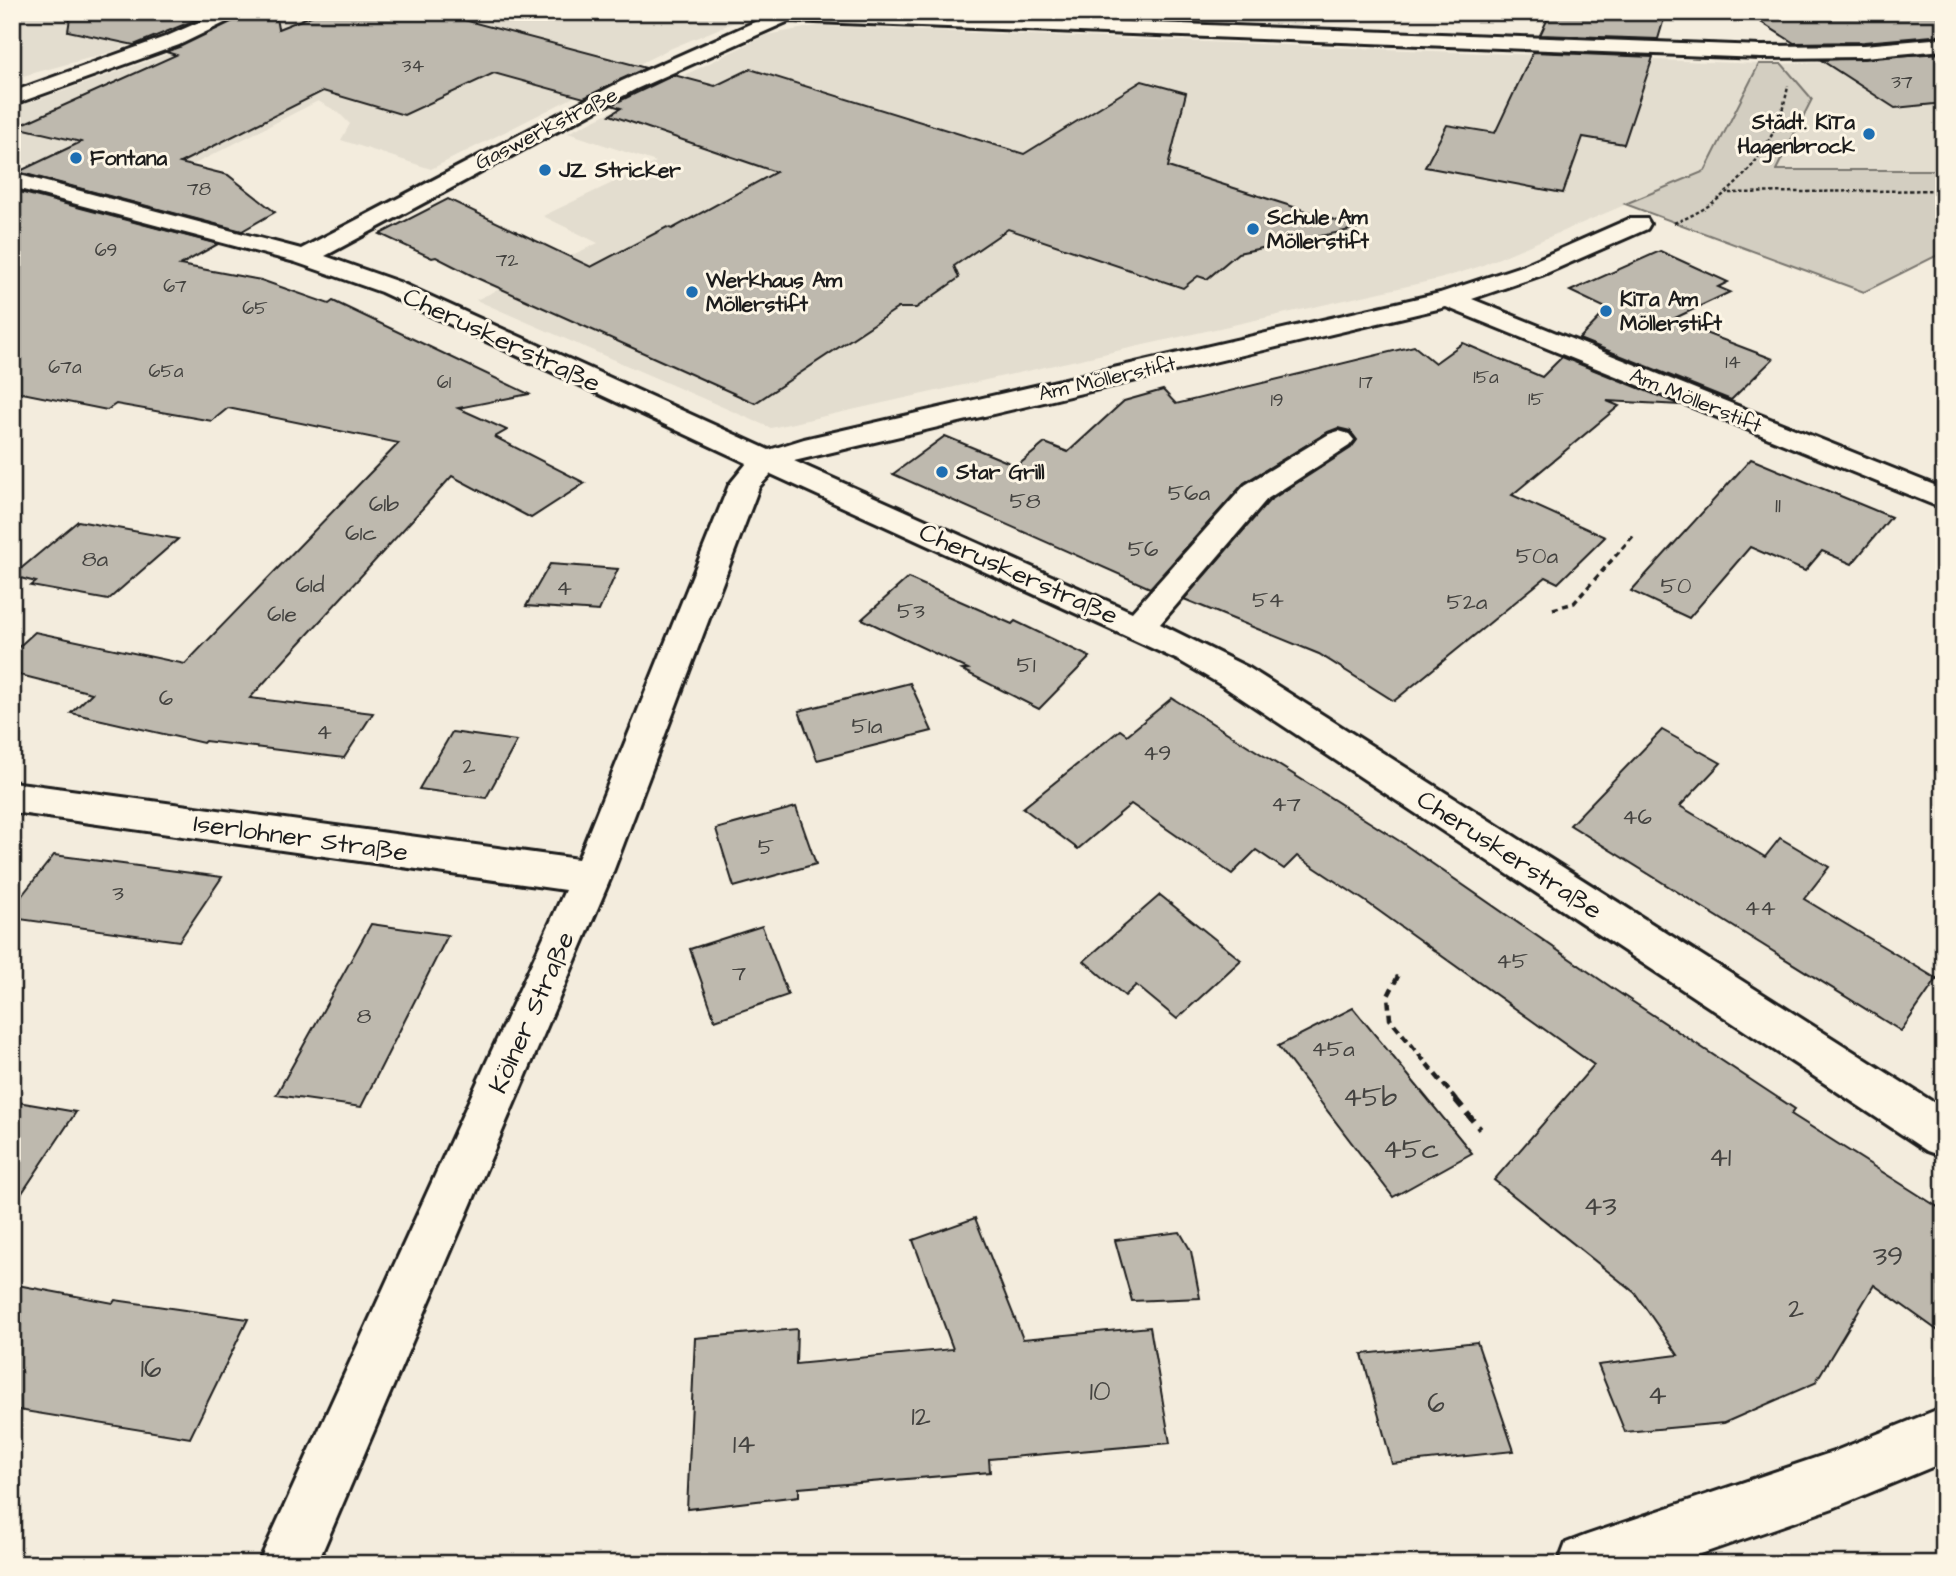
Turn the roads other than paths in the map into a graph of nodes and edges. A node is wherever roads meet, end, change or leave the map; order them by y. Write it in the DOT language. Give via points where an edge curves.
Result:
graph roads {
  1 [pos="238,12"];
  2 [pos="1305,12"];
  3 [pos="789,14"];
  4 [pos="1309,35"];
  5 [pos="1944,44"];
  6 [pos="46,85"];
  7 [pos="12,92"];
  8 [pos="12,99"];
  9 [pos="16,184"];
  10 [pos="1638,224"];
  11 [pos="304,257"];
  12 [pos="1448,299"];
  13 [pos="1339,440"];
  14 [pos="767,461"];
  15 [pos="1944,500"];
  16 [pos="1139,626"];
  17 [pos="12,797"];
  18 [pos="591,877"];
  19 [pos="1944,1135"];
  20 [pos="1944,1434"];
  21 [pos="287,1564"];
  22 [pos="1587,1564"];
  1 -- 6 [label="street" via="172,41"];
  2 -- 4 [label="street"];
  3 -- 4 [label="street"];
  3 -- 11 [label="street, Gaswerkstraße" via="629,85"];
  4 -- 5 [label="street" via="1760,52 1864,51"];
  6 -- 7 [label="street"];
  6 -- 8 [label="street"];
  9 -- 11 [label="street, Cheruskerstraße"];
  10 -- 12 [label="street, Am Möllerstift" via="1533,270"];
  11 -- 14 [label="street, Cheruskerstraße" via="390,287"];
  12 -- 14 [label="street, Am Möllerstift" via="851,436"];
  12 -- 15 [label="street, Am Möllerstift"];
  13 -- 16 [label="street" via="1256,492"];
  14 -- 16 [label="street, Cheruskerstraße"];
  14 -- 18 [label="street, Kölner Straße" via="744,485"];
  16 -- 19 [label="street, Cheruskerstraße" via="1236,677"];
  17 -- 18 [label="street, Iserlohner Straße"];
  18 -- 21 [label="street, Kölner Straße"];
  20 -- 22 [label="street" via="1833,1480"];
}
